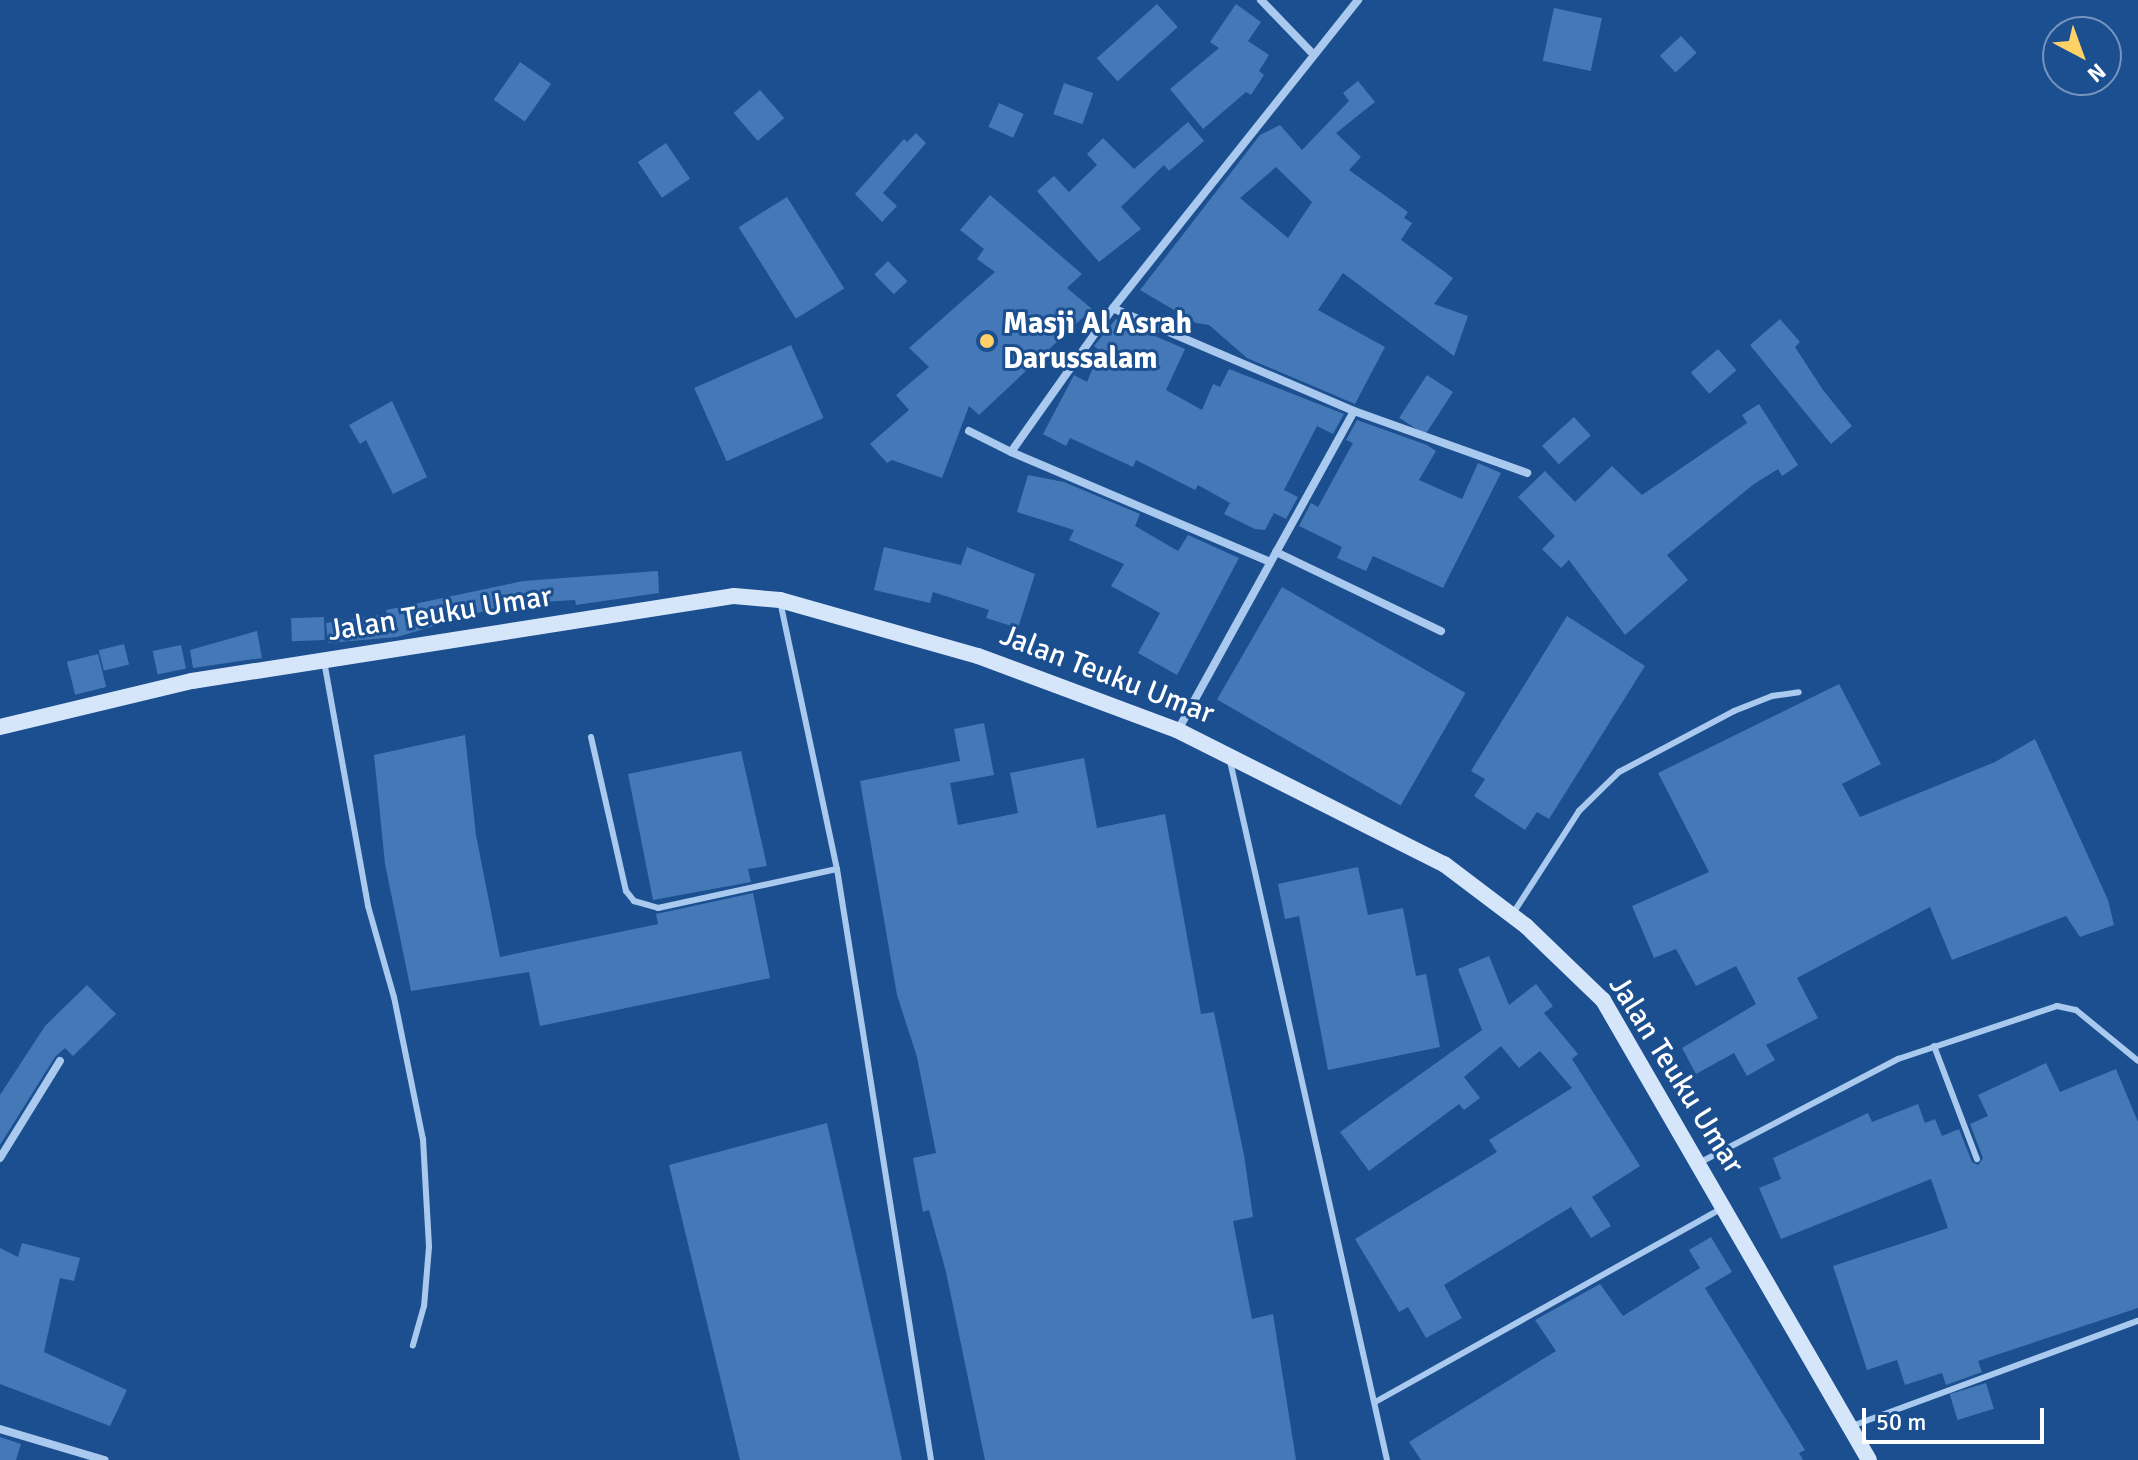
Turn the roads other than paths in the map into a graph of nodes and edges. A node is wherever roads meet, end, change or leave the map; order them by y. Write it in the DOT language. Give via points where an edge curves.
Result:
graph roads {
  1 [pos="1261,0"];
  2 [pos="1358,0"];
  3 [pos="1313,54"];
  4 [pos="1113,308"];
  5 [pos="1354,411"];
  6 [pos="969,431"];
  7 [pos="1011,452"];
  8 [pos="1527,473"];
  9 [pos="1276,552"];
  10 [pos="1270,562"];
  11 [pos="780,600"];
  12 [pos="1441,631"];
  13 [pos="324,661"];
  14 [pos="1799,692"];
  15 [pos="0,727"];
  16 [pos="1177,730"];
  17 [pos="591,737"];
  18 [pos="1228,752"];
  19 [pos="837,869"];
  20 [pos="1512,915"];
  21 [pos="1934,1046"];
  22 [pos="60,1061"];
  23 [pos="2138,1061"];
  24 [pos="0,1158"];
  25 [pos="1977,1159"];
  26 [pos="1699,1163"];
  27 [pos="1725,1206"];
  28 [pos="2138,1321"];
  29 [pos="413,1345"];
  30 [pos="1377,1401"];
  31 [pos="1850,1426"];
  32 [pos="0,1429"];
  33 [pos="104,1460"];
  34 [pos="931,1460"];
  35 [pos="1387,1460"];
  36 [pos="1869,1460"];
  1 -- 3 [label="street"];
  2 -- 3 [label="street"];
  3 -- 4 [label="street"];
  4 -- 5 [label="street"];
  4 -- 7 [label="street"];
  5 -- 8 [label="street"];
  5 -- 9 [label="street"];
  6 -- 7 [label="street"];
  7 -- 10 [label="street"];
  9 -- 10 [label="street"];
  9 -- 12 [label="street"];
  10 -- 16 [label="street"];
  11 -- 13 [label="main road, Jalan Teuku Umar" via="734,596"];
  11 -- 16 [label="main road, Jalan Teuku Umar" via="978,656"];
  11 -- 19 [label="lane"];
  13 -- 15 [label="main road, Jalan Teuku Umar" via="192,681"];
  13 -- 29 [label="lane" via="368,906 394,997 423,1139 429,1247"];
  14 -- 20 [label="lane" via="1734,711 1650,754 1595,790"];
  16 -- 18 [label="main road, Jalan Teuku Umar"];
  17 -- 19 [label="lane" via="626,891 634,901 658,908"];
  18 -- 20 [label="main road, Jalan Teuku Umar" via="1444,864"];
  18 -- 30 [label="lane"];
  19 -- 34 [label="lane"];
  20 -- 26 [label="main road, Jalan Teuku Umar" via="1603,1000"];
  21 -- 23 [label="lane" via="2064,1005"];
  21 -- 25 [label="lane"];
  21 -- 26 [label="lane" via="1835,1088"];
  22 -- 24 [label="street"];
  26 -- 27 [label="main road, Jalan Teuku Umar"];
  27 -- 30 [label="lane"];
  27 -- 31 [label="main road, Jalan Teuku Umar"];
  28 -- 31 [label="lane"];
  30 -- 35 [label="lane"];
  31 -- 36 [label="main road, Jalan Teuku Umar"];
  32 -- 33 [label="street"];
}
